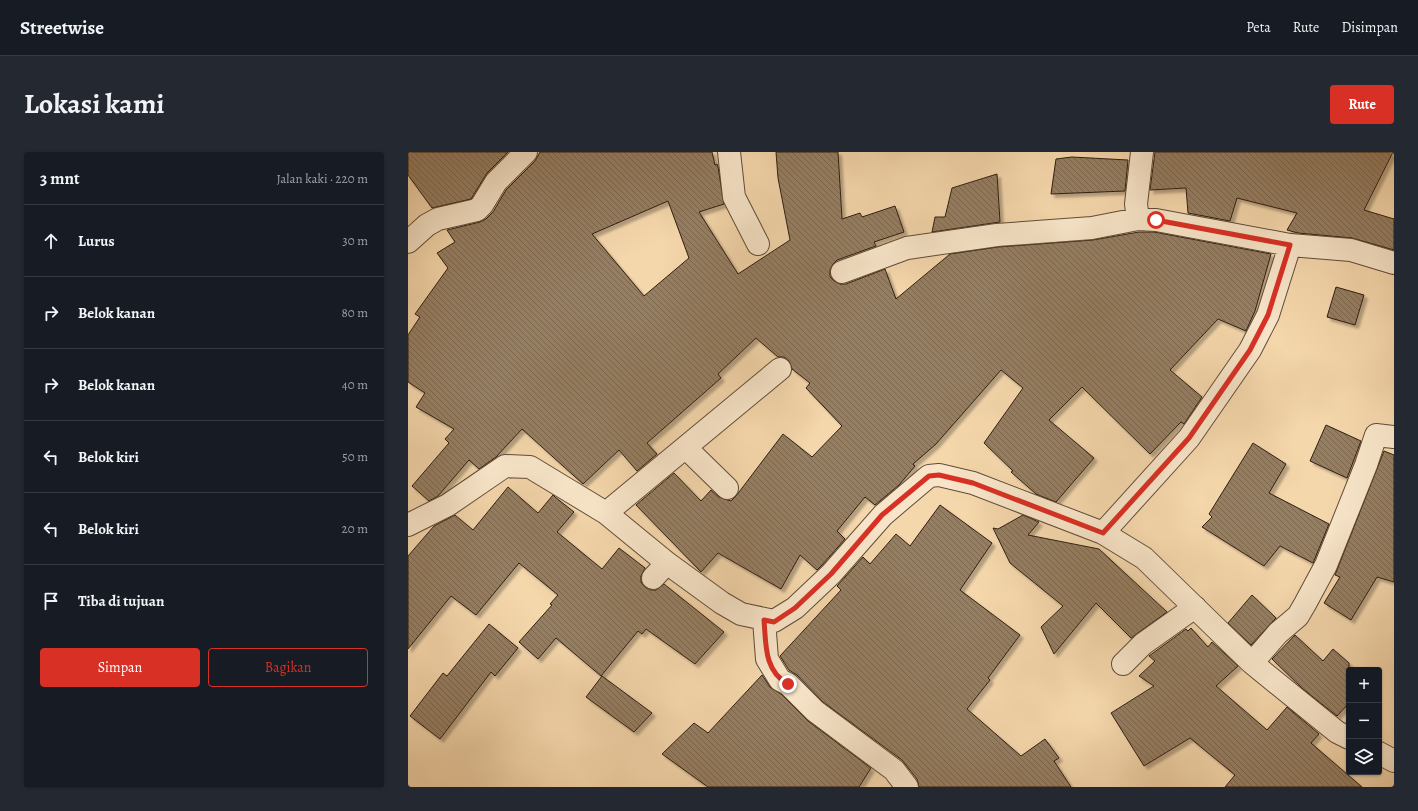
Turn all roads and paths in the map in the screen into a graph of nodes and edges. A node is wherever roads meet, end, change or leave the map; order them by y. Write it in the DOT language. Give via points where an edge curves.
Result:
graph roads {
  1 [pos="526,152"];
  2 [pos="729,152"];
  3 [pos="1142,152"];
  4 [pos="1138,219"];
  5 [pos="408,242"];
  6 [pos="758,244"];
  7 [pos="1290,245"];
  8 [pos="1394,263"];
  9 [pos="842,272"];
  10 [pos="780,369"];
  11 [pos="1394,437"];
  12 [pos="686,448"];
  13 [pos="726,488"];
  14 [pos="606,513"];
  15 [pos="408,525"];
  16 [pos="1103,533"];
  17 [pos="1196,607"];
  18 [pos="764,620"];
  19 [pos="1252,663"];
  20 [pos="1123,664"];
  21 [pos="1346,736"];
  22 [pos="1382,755"];
  23 [pos="1394,761"];
  24 [pos="907,787"];
  1 -- 5 [label="street" via="496,182 477,210 438,219"];
  2 -- 6 [label="street" via="734,197"];
  3 -- 4 [label="street" via="1136,204"];
  4 -- 7 [label="street" via="1156,220"];
  4 -- 9 [label="street" via="1092,228 998,235 908,248"];
  7 -- 8 [label="street" via="1351,250"];
  7 -- 16 [label="street" via="1268,315 1250,350 1189,438"];
  10 -- 12 [label="street"];
  11 -- 19 [label="street" via="1376,435 1326,565 1305,604 1298,616 1278,633"];
  12 -- 13 [label="street"];
  12 -- 14 [label="street"];
  14 -- 15 [label="street" via="530,467 517,465 505,466 448,505"];
  14 -- 18 [label="street" via="660,571 741,614"];
  16 -- 17 [label="street" via="1144,558"];
  16 -- 18 [label="street" via="973,483 939,475 929,476 882,515 831,574 795,608 774,622"];
  17 -- 19 [label="street"];
  17 -- 20 [label="street" via="1143,644"];
  18 -- 24 [label="street" via="767,659 780,680 894,770"];
  19 -- 21 [label="street"];
  22 -- 23 [label="street"];
}
